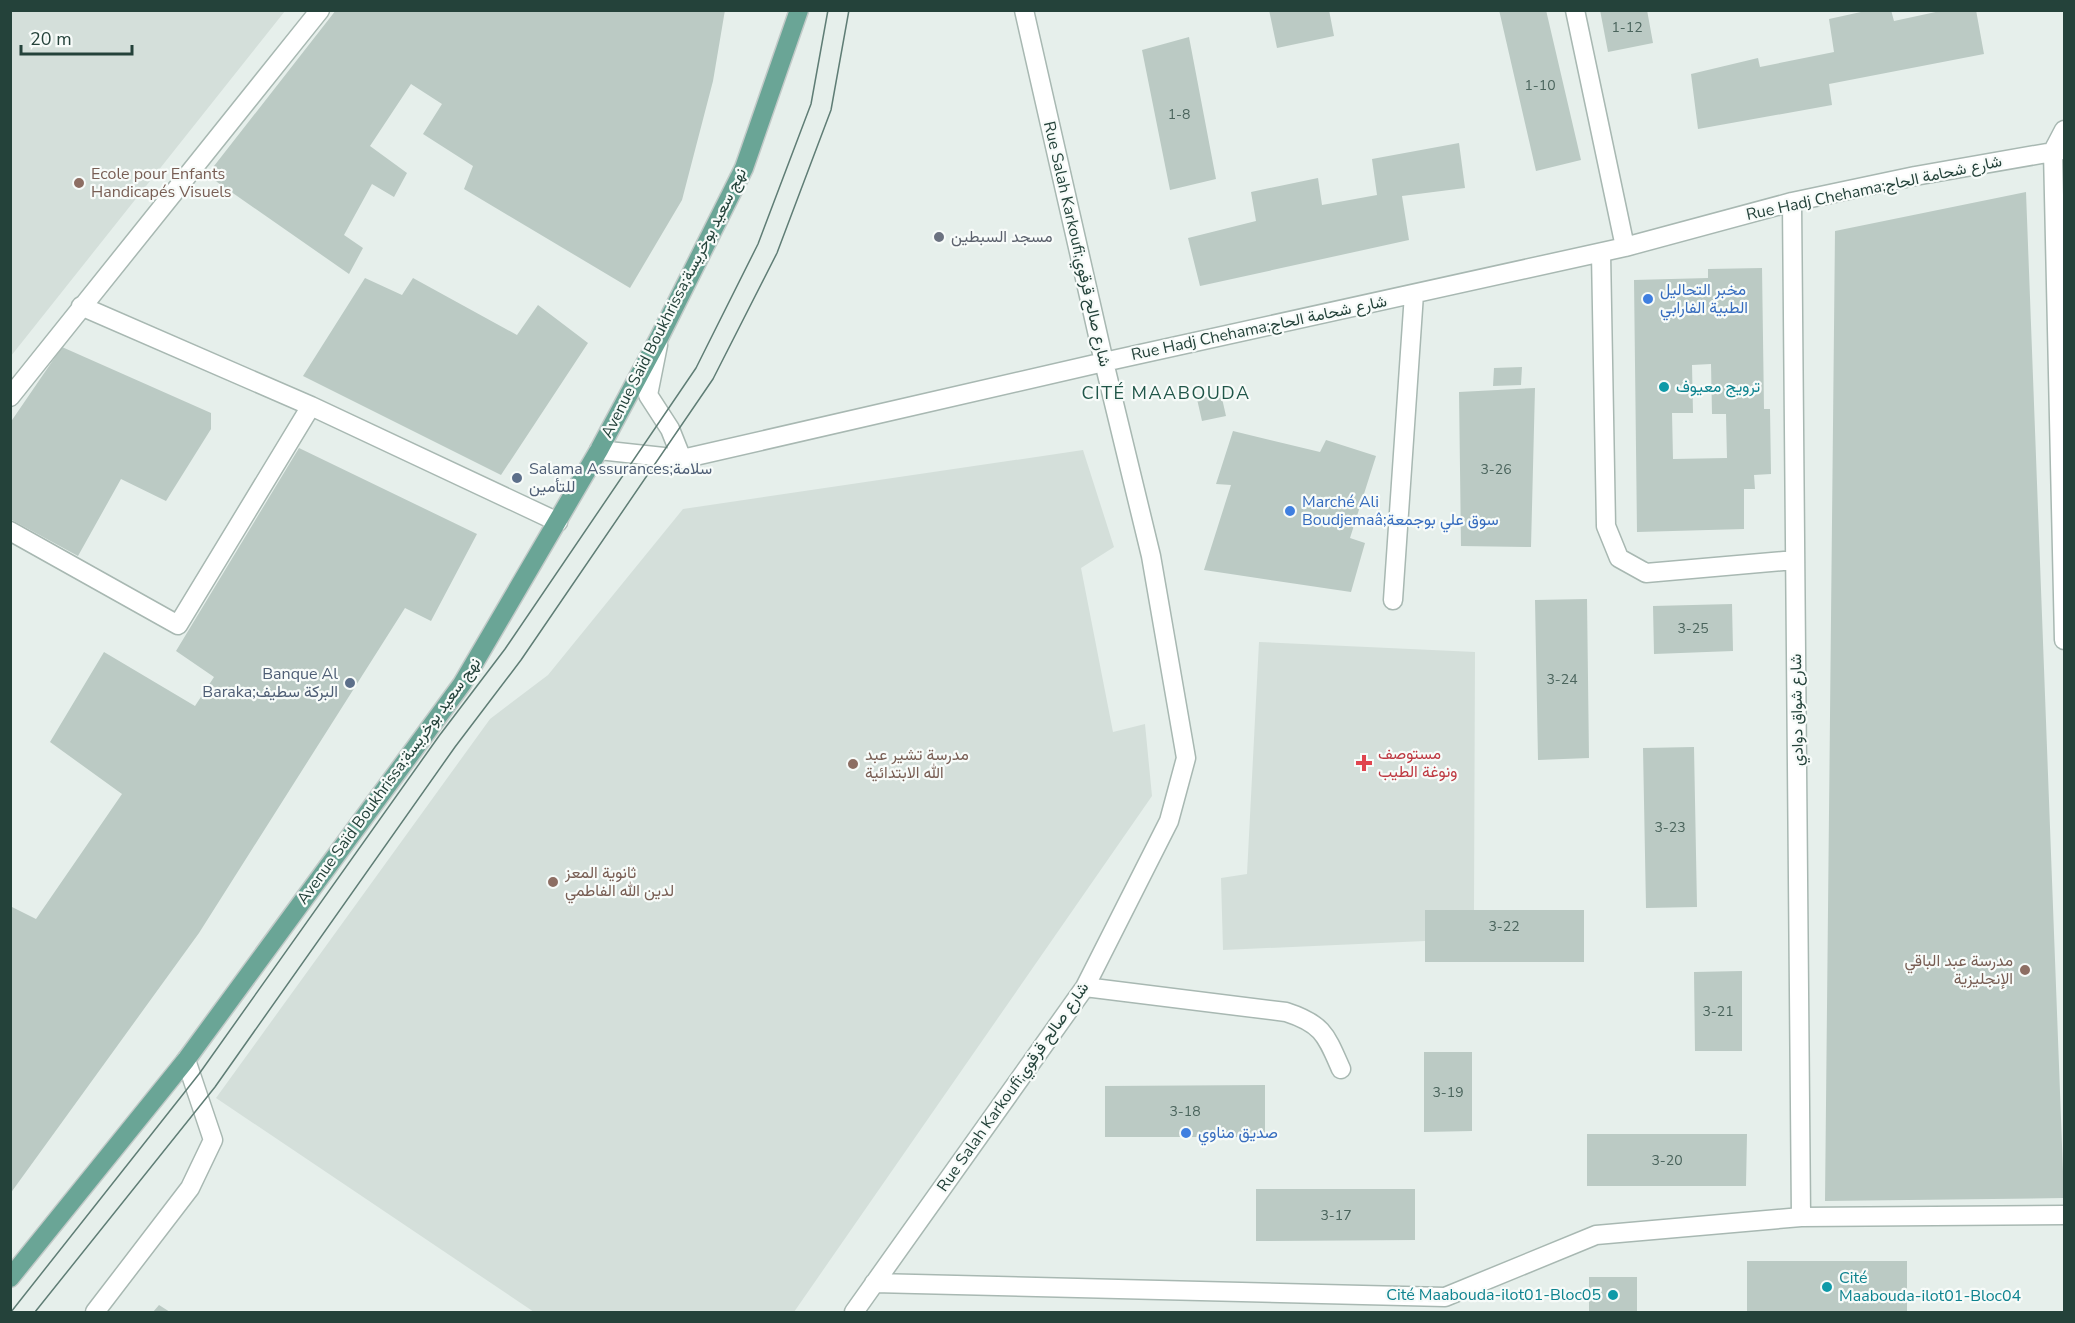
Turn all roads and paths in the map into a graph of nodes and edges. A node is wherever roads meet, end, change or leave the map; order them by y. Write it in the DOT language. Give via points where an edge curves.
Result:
graph roads {
  1 [pos="320,10"];
  2 [pos="799,10"];
  3 [pos="1024,10"];
  4 [pos="1575,10"];
  5 [pos="2064,130"];
  6 [pos="2059,150"];
  7 [pos="1792,202"];
  8 [pos="1625,247"];
  9 [pos="1601,252"];
  10 [pos="1414,294"];
  11 [pos="81,306"];
  12 [pos="659,338"];
  13 [pos="1104,362"];
  14 [pos="10,396"];
  15 [pos="311,406"];
  16 [pos="599,450"];
  17 [pos="682,459"];
  18 [pos="558,522"];
  19 [pos="10,531"];
  20 [pos="1795,560"];
  21 [pos="1393,600"];
  22 [pos="2064,640"];
  23 [pos="1085,987"];
  24 [pos="186,1060"];
  25 [pos="1341,1069"];
  26 [pos="2064,1215"];
  27 [pos="1801,1217"];
  28 [pos="10,1278"];
  29 [pos="874,1283"];
  30 [pos="1415,1304"];
  31 [pos="95,1312"];
  32 [pos="854,1312"];
  1 -- 11 [label="street"];
  2 -- 12 [label="main road, Avenue Saïd Boukhrissa;نهج سعيد بوخريسة" via="744,168"];
  3 -- 13 [label="street, Rue Salah Karkoufi;شارع صالح قرقوي"];
  4 -- 8 [label="street"];
  5 -- 6 [label="street"];
  6 -- 7 [label="street, Rue Hadj Chehama;شارع شحامة الحاج"];
  6 -- 22 [label="street"];
  7 -- 8 [label="street, Rue Hadj Chehama;شارع شحامة الحاج"];
  7 -- 20 [label="street, شارع شواق دوادي"];
  8 -- 9 [label="street, Rue Hadj Chehama;شارع شحامة الحاج"];
  9 -- 10 [label="street, Rue Hadj Chehama;شارع شحامة الحاج"];
  9 -- 20 [label="street" via="1606,526 1619,558 1646,573"];
  10 -- 13 [label="street, Rue Hadj Chehama;شارع شحامة الحاج"];
  10 -- 21 [label="street"];
  11 -- 14 [label="street"];
  11 -- 15 [label="street"];
  12 -- 16 [label="main road, Avenue Saïd Boukhrissa;نهج سعيد بوخريسة"];
  12 -- 17 [label="street" via="648,395 670,429"];
  13 -- 17 [label="street, Rue Hadj Chehama;شارع شحامة الحاج"];
  13 -- 23 [label="street, Rue Salah Karkoufi;شارع صالح قرقوي" via="1151,556 1186,758 1169,821"];
  15 -- 18 [label="street"];
  15 -- 19 [label="street" via="178,625"];
  16 -- 17 [label="street, Rue Hadj Chehama;شارع شحامة الحاج"];
  16 -- 18 [label="main road, Avenue Saïd Boukhrissa;نهج سعيد بوخريسة"];
  18 -- 24 [label="main road, Avenue Saïd Boukhrissa;نهج سعيد بوخريسة" via="462,684"];
  20 -- 27 [label="street, شارع شواق دوادي"];
  23 -- 25 [label="street" via="1305,1018 1325,1033"];
  23 -- 29 [label="street, Rue Salah Karkoufi;شارع صالح قرقوي"];
  24 -- 28 [label="main road, Avenue Saïd Boukhrissa;نهج سعيد بوخريسة"];
  24 -- 31 [label="street" via="213,1140 190,1188"];
  26 -- 27 [label="street"];
  27 -- 30 [label="street" via="1596,1235 1445,1297"];
  29 -- 30 [label="street"];
  29 -- 32 [label="street, Rue Salah Karkoufi;شارع صالح قرقوي"];
}
